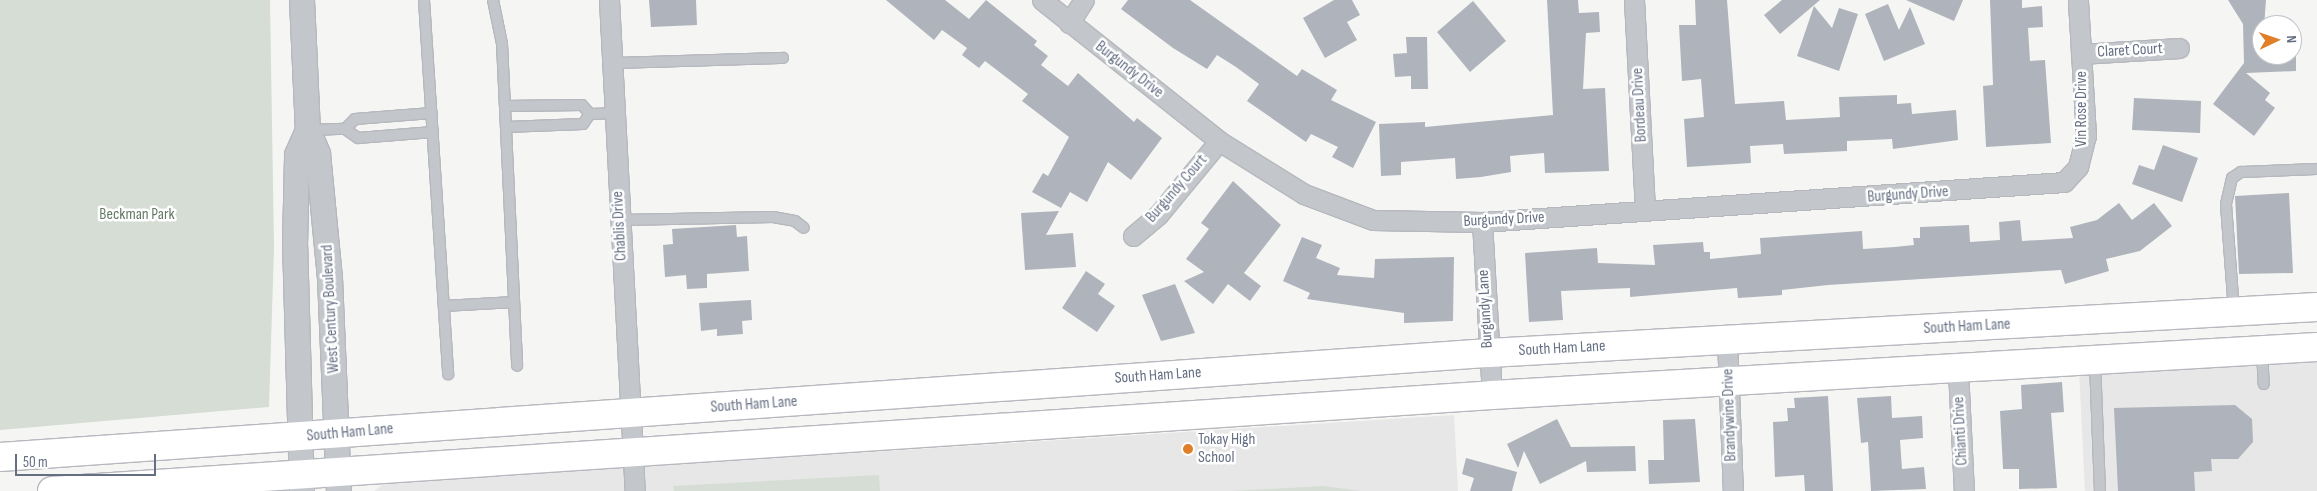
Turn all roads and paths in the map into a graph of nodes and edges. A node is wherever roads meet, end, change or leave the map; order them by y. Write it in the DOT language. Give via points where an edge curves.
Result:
graph roads {
  1 [pos="302,0"];
  2 [pos="424,0"];
  3 [pos="493,0"];
  4 [pos="609,0"];
  5 [pos="1042,0"];
  6 [pos="1084,0"];
  7 [pos="1634,0"];
  8 [pos="2078,0"];
  9 [pos="1069,23"];
  10 [pos="2180,48"];
  11 [pos="2081,54"];
  12 [pos="783,58"];
  13 [pos="612,63"];
  14 [pos="505,106"];
  15 [pos="432,113"];
  16 [pos="615,113"];
  17 [pos="590,114"];
  18 [pos="506,127"];
  19 [pos="345,129"];
  20 [pos="308,130"];
  21 [pos="433,132"];
  22 [pos="1219,141"];
  23 [pos="2317,168"];
  24 [pos="2034,187"];
  25 [pos="1645,211"];
  26 [pos="620,220"];
  27 [pos="1482,222"];
  28 [pos="804,228"];
  29 [pos="1133,236"];
  30 [pos="514,302"];
  31 [pos="444,306"];
  32 [pos="2317,307"];
  33 [pos="2234,311"];
  34 [pos="1727,338"];
  35 [pos="2317,348"];
  36 [pos="2262,351"];
  37 [pos="1489,353"];
  38 [pos="2095,362"];
  39 [pos="517,366"];
  40 [pos="1958,370"];
  41 [pos="448,374"];
  42 [pos="1728,383"];
  43 [pos="2264,384"];
  44 [pos="1492,395"];
  45 [pos="630,414"];
  46 [pos="338,434"];
  47 [pos="301,438"];
  48 [pos="632,451"];
  49 [pos="0,457"];
  50 [pos="339,481"];
  51 [pos="302,483"];
  52 [pos="166,487"];
  53 [pos="52,491"];
  54 [pos="635,491"];
  55 [pos="1733,491"];
  56 [pos="1964,491"];
  57 [pos="2100,491"];
  1 -- 20 [label="street, West Century Boulevard"];
  2 -- 15 [label="lane"];
  3 -- 14 [label="lane" via="502,44"];
  4 -- 13 [label="street, Chablis Drive"];
  5 -- 9 [label="street, Burgundy Drive"];
  6 -- 9 [label="street"];
  7 -- 25 [label="street, Bordeau Drive"];
  8 -- 11 [label="street, Vin Rose Drive"];
  9 -- 22 [label="street, Burgundy Drive"];
  10 -- 11 [label="street, Claret Court"];
  11 -- 24 [label="street, Vin Rose Drive" via="2086,136 2078,167 2064,182"];
  12 -- 13 [label="lane"];
  13 -- 16 [label="street, Chablis Drive"];
  14 -- 17 [label="lane" via="582,105"];
  14 -- 18 [label="lane"];
  15 -- 19 [label="lane" via="355,119"];
  15 -- 21 [label="lane"];
  16 -- 17 [label="lane"];
  16 -- 26 [label="street, Chablis Drive"];
  17 -- 18 [label="lane" via="583,124"];
  18 -- 30 [label="lane"];
  19 -- 20 [label="lane"];
  19 -- 21 [label="lane" via="358,138"];
  20 -- 46 [label="street, West Century Boulevard" via="320,173"];
  20 -- 47 [label="street, West Century Boulevard" via="297,155 295,246"];
  21 -- 31 [label="lane"];
  22 -- 27 [label="street, Burgundy Drive" via="1338,210 1373,220"];
  22 -- 29 [label="street, Burgundy Court" via="1158,215"];
  23 -- 33 [label="lane" via="2241,172 2232,178 2226,204"];
  24 -- 25 [label="street, Burgundy Drive"];
  25 -- 27 [label="street, Burgundy Drive"];
  26 -- 28 [label="lane" via="773,217 795,221"];
  26 -- 45 [label="street, Chablis Drive"];
  27 -- 37 [label="street, Burgundy Lane"];
  30 -- 31 [label="lane"];
  30 -- 39 [label="lane"];
  31 -- 41 [label="lane"];
  32 -- 33 [label="main road, South Ham Lane"];
  33 -- 34 [label="main road, South Ham Lane"];
  34 -- 37 [label="main road, South Ham Lane"];
  34 -- 42 [label="street, Brandywine Drive"];
  35 -- 36 [label="main road"];
  36 -- 38 [label="main road"];
  36 -- 43 [label="lane"];
  37 -- 44 [label="street, Burgundy Lane"];
  37 -- 45 [label="main road, South Ham Lane"];
  38 -- 40 [label="main road"];
  38 -- 57 [label="lane"];
  40 -- 42 [label="main road"];
  40 -- 56 [label="street, Chianti Drive"];
  42 -- 44 [label="main road"];
  42 -- 55 [label="street, Brandywine Drive"];
  44 -- 48 [label="main road"];
  45 -- 46 [label="main road, South Ham Lane"];
  45 -- 48 [label="street, Chablis Drive"];
  46 -- 47 [label="main road, South Ham Lane"];
  46 -- 50 [label="street, West Century Boulevard"];
  47 -- 49 [label="main road, South Ham Lane"];
  47 -- 51 [label="street, West Century Boulevard"];
  48 -- 50 [label="main road"];
  48 -- 54 [label="street"];
  50 -- 51 [label="main road"];
  51 -- 52 [label="main road"];
  52 -- 53 [label="main road"];
}
